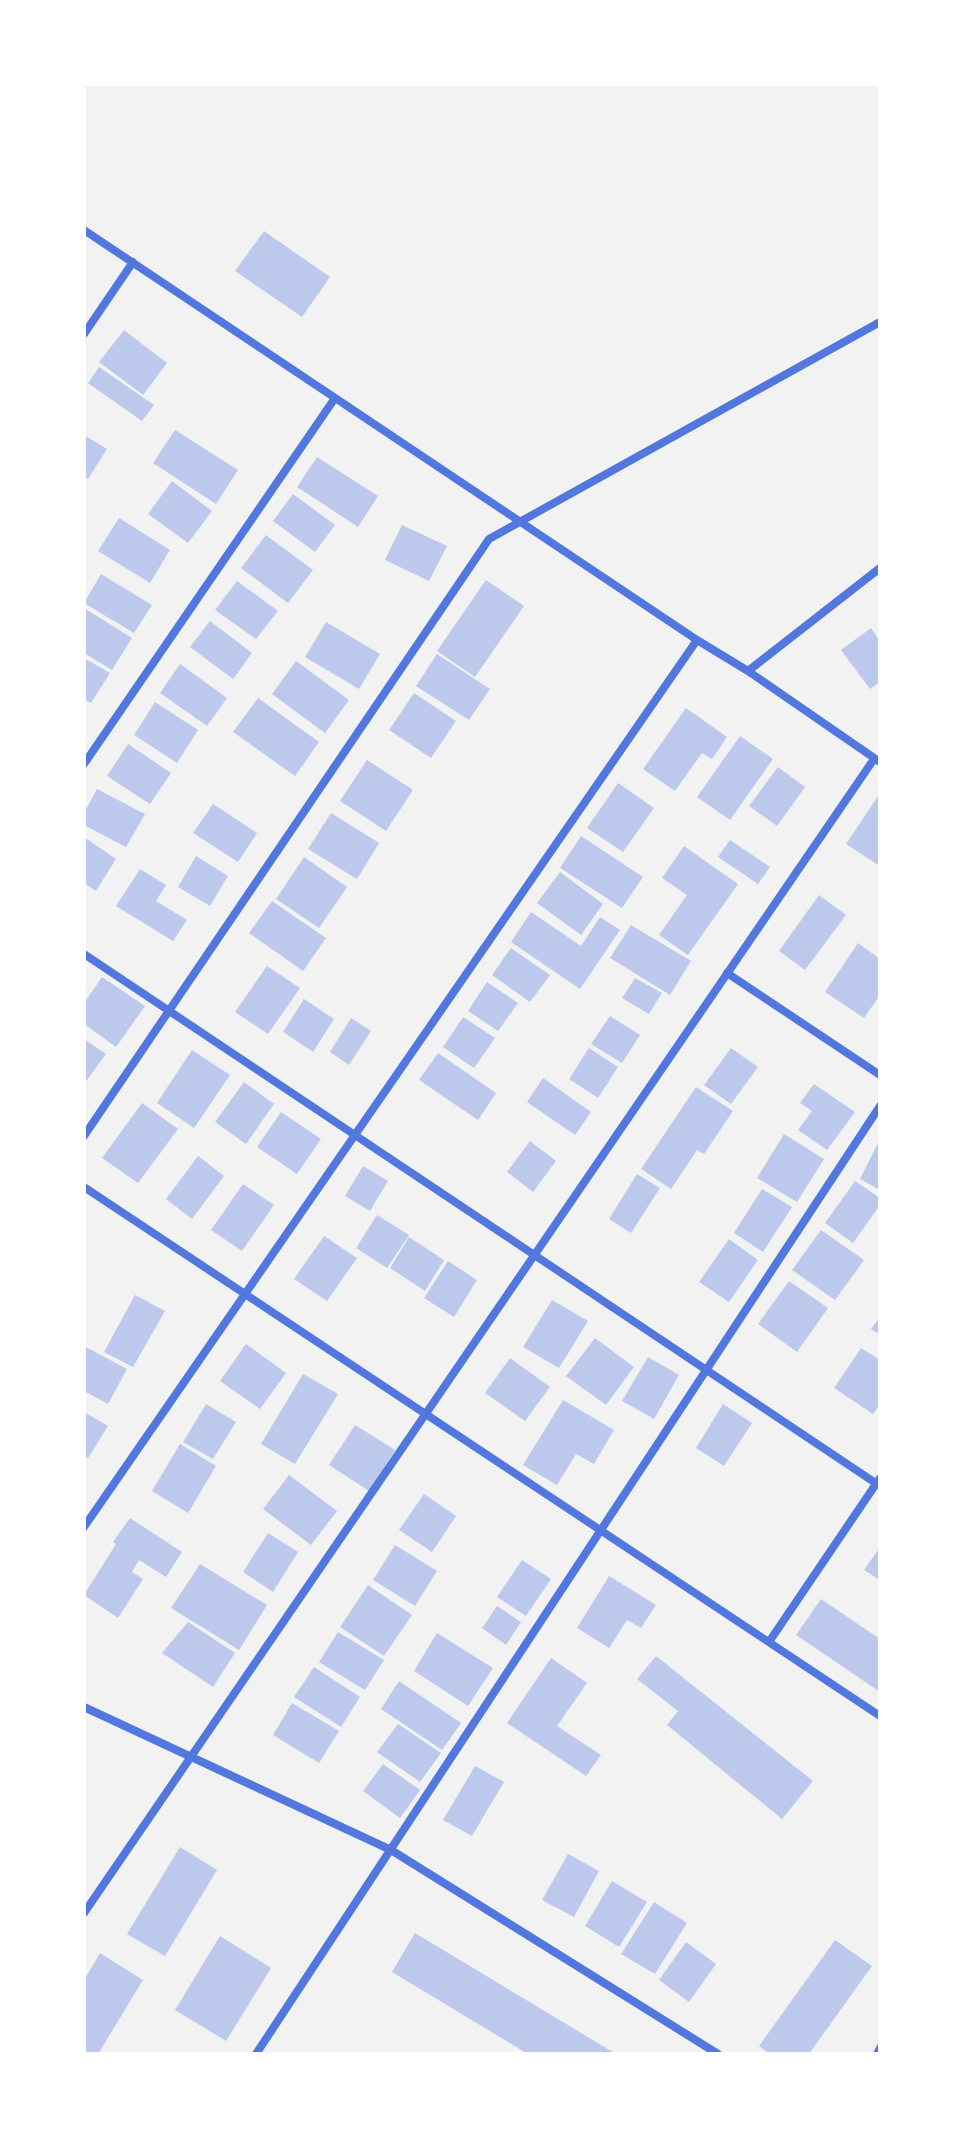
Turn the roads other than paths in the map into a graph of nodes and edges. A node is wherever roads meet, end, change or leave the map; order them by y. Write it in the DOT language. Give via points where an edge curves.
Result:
graph roads {
  1 [pos="84,230"];
  2 [pos="133,262"];
  3 [pos="880,322"];
  4 [pos="84,334"];
  5 [pos="335,398"];
  6 [pos="519,522"];
  7 [pos="880,568"];
  8 [pos="697,640"];
  9 [pos="748,671"];
  10 [pos="877,761"];
  11 [pos="84,764"];
  12 [pos="84,954"];
  13 [pos="727,973"];
  14 [pos="169,1011"];
  15 [pos="880,1075"];
  16 [pos="880,1106"];
  17 [pos="355,1135"];
  18 [pos="84,1136"];
  19 [pos="84,1187"];
  20 [pos="534,1255"];
  21 [pos="245,1294"];
  22 [pos="706,1370"];
  23 [pos="426,1414"];
  24 [pos="879,1483"];
  25 [pos="84,1527"];
  26 [pos="601,1530"];
  27 [pos="769,1642"];
  28 [pos="84,1707"];
  29 [pos="880,1716"];
  30 [pos="191,1757"];
  31 [pos="391,1850"];
  32 [pos="84,1913"];
  33 [pos="880,2048"];
  34 [pos="256,2054"];
  35 [pos="718,2054"];
  36 [pos="877,2054"];
  1 -- 2 [label="street"];
  2 -- 4 [label="street"];
  2 -- 5 [label="street"];
  3 -- 6 [label="street"];
  5 -- 6 [label="street"];
  5 -- 11 [label="street"];
  6 -- 8 [label="street"];
  6 -- 14 [label="street" via="489,539"];
  7 -- 9 [label="street"];
  8 -- 9 [label="street"];
  8 -- 17 [label="street"];
  9 -- 10 [label="street"];
  10 -- 13 [label="street"];
  12 -- 14 [label="street"];
  13 -- 15 [label="street"];
  13 -- 20 [label="street"];
  14 -- 17 [label="street"];
  14 -- 18 [label="street"];
  16 -- 22 [label="street"];
  17 -- 20 [label="street"];
  17 -- 21 [label="street"];
  19 -- 21 [label="street"];
  20 -- 22 [label="street"];
  20 -- 23 [label="street"];
  21 -- 23 [label="street"];
  21 -- 25 [label="street"];
  22 -- 24 [label="street"];
  22 -- 26 [label="street"];
  23 -- 26 [label="street"];
  23 -- 30 [label="street"];
  24 -- 27 [label="street"];
  26 -- 27 [label="street"];
  26 -- 31 [label="street"];
  27 -- 29 [label="street"];
  28 -- 30 [label="street"];
  30 -- 31 [label="street"];
  30 -- 32 [label="street"];
  31 -- 34 [label="street"];
  31 -- 35 [label="street"];
  33 -- 36 [label="street"];
}
